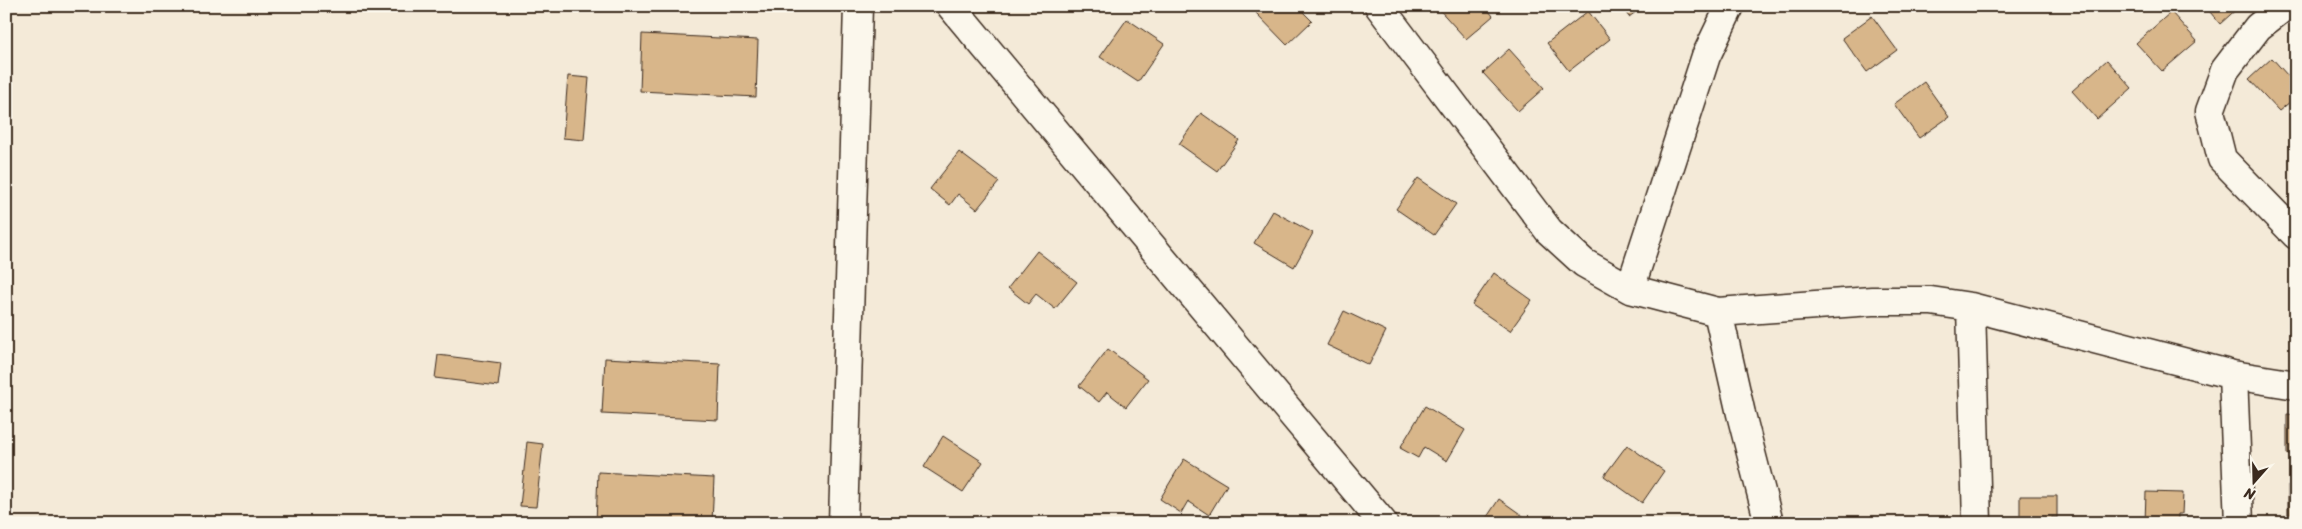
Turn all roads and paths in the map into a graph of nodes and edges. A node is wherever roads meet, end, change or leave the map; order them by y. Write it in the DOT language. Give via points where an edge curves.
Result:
graph roads {
  1 [pos="858,6"];
  2 [pos="951,6"];
  3 [pos="1380,6"];
  4 [pos="1730,6"];
  5 [pos="2285,6"];
  6 [pos="2296,235"];
  7 [pos="1630,289"];
  8 [pos="1971,307"];
  9 [pos="1718,312"];
  10 [pos="2233,375"];
  11 [pos="2296,384"];
  12 [pos="843,523"];
  13 [pos="1383,523"];
  14 [pos="1769,523"];
  15 [pos="1977,523"];
  16 [pos="2239,523"];
  1 -- 12 [label="street"];
  2 -- 13 [label="street"];
  3 -- 7 [label="street" via="1549,231 1584,263"];
  4 -- 7 [label="street" via="1706,56"];
  5 -- 6 [label="street" via="2258,27 2225,70 2210,111 2222,159"];
  7 -- 9 [label="street"];
  8 -- 9 [label="street" via="1931,301 1872,301"];
  8 -- 10 [label="street"];
  8 -- 15 [label="street"];
  9 -- 14 [label="street"];
  10 -- 11 [label="street"];
  10 -- 16 [label="street"];
}
